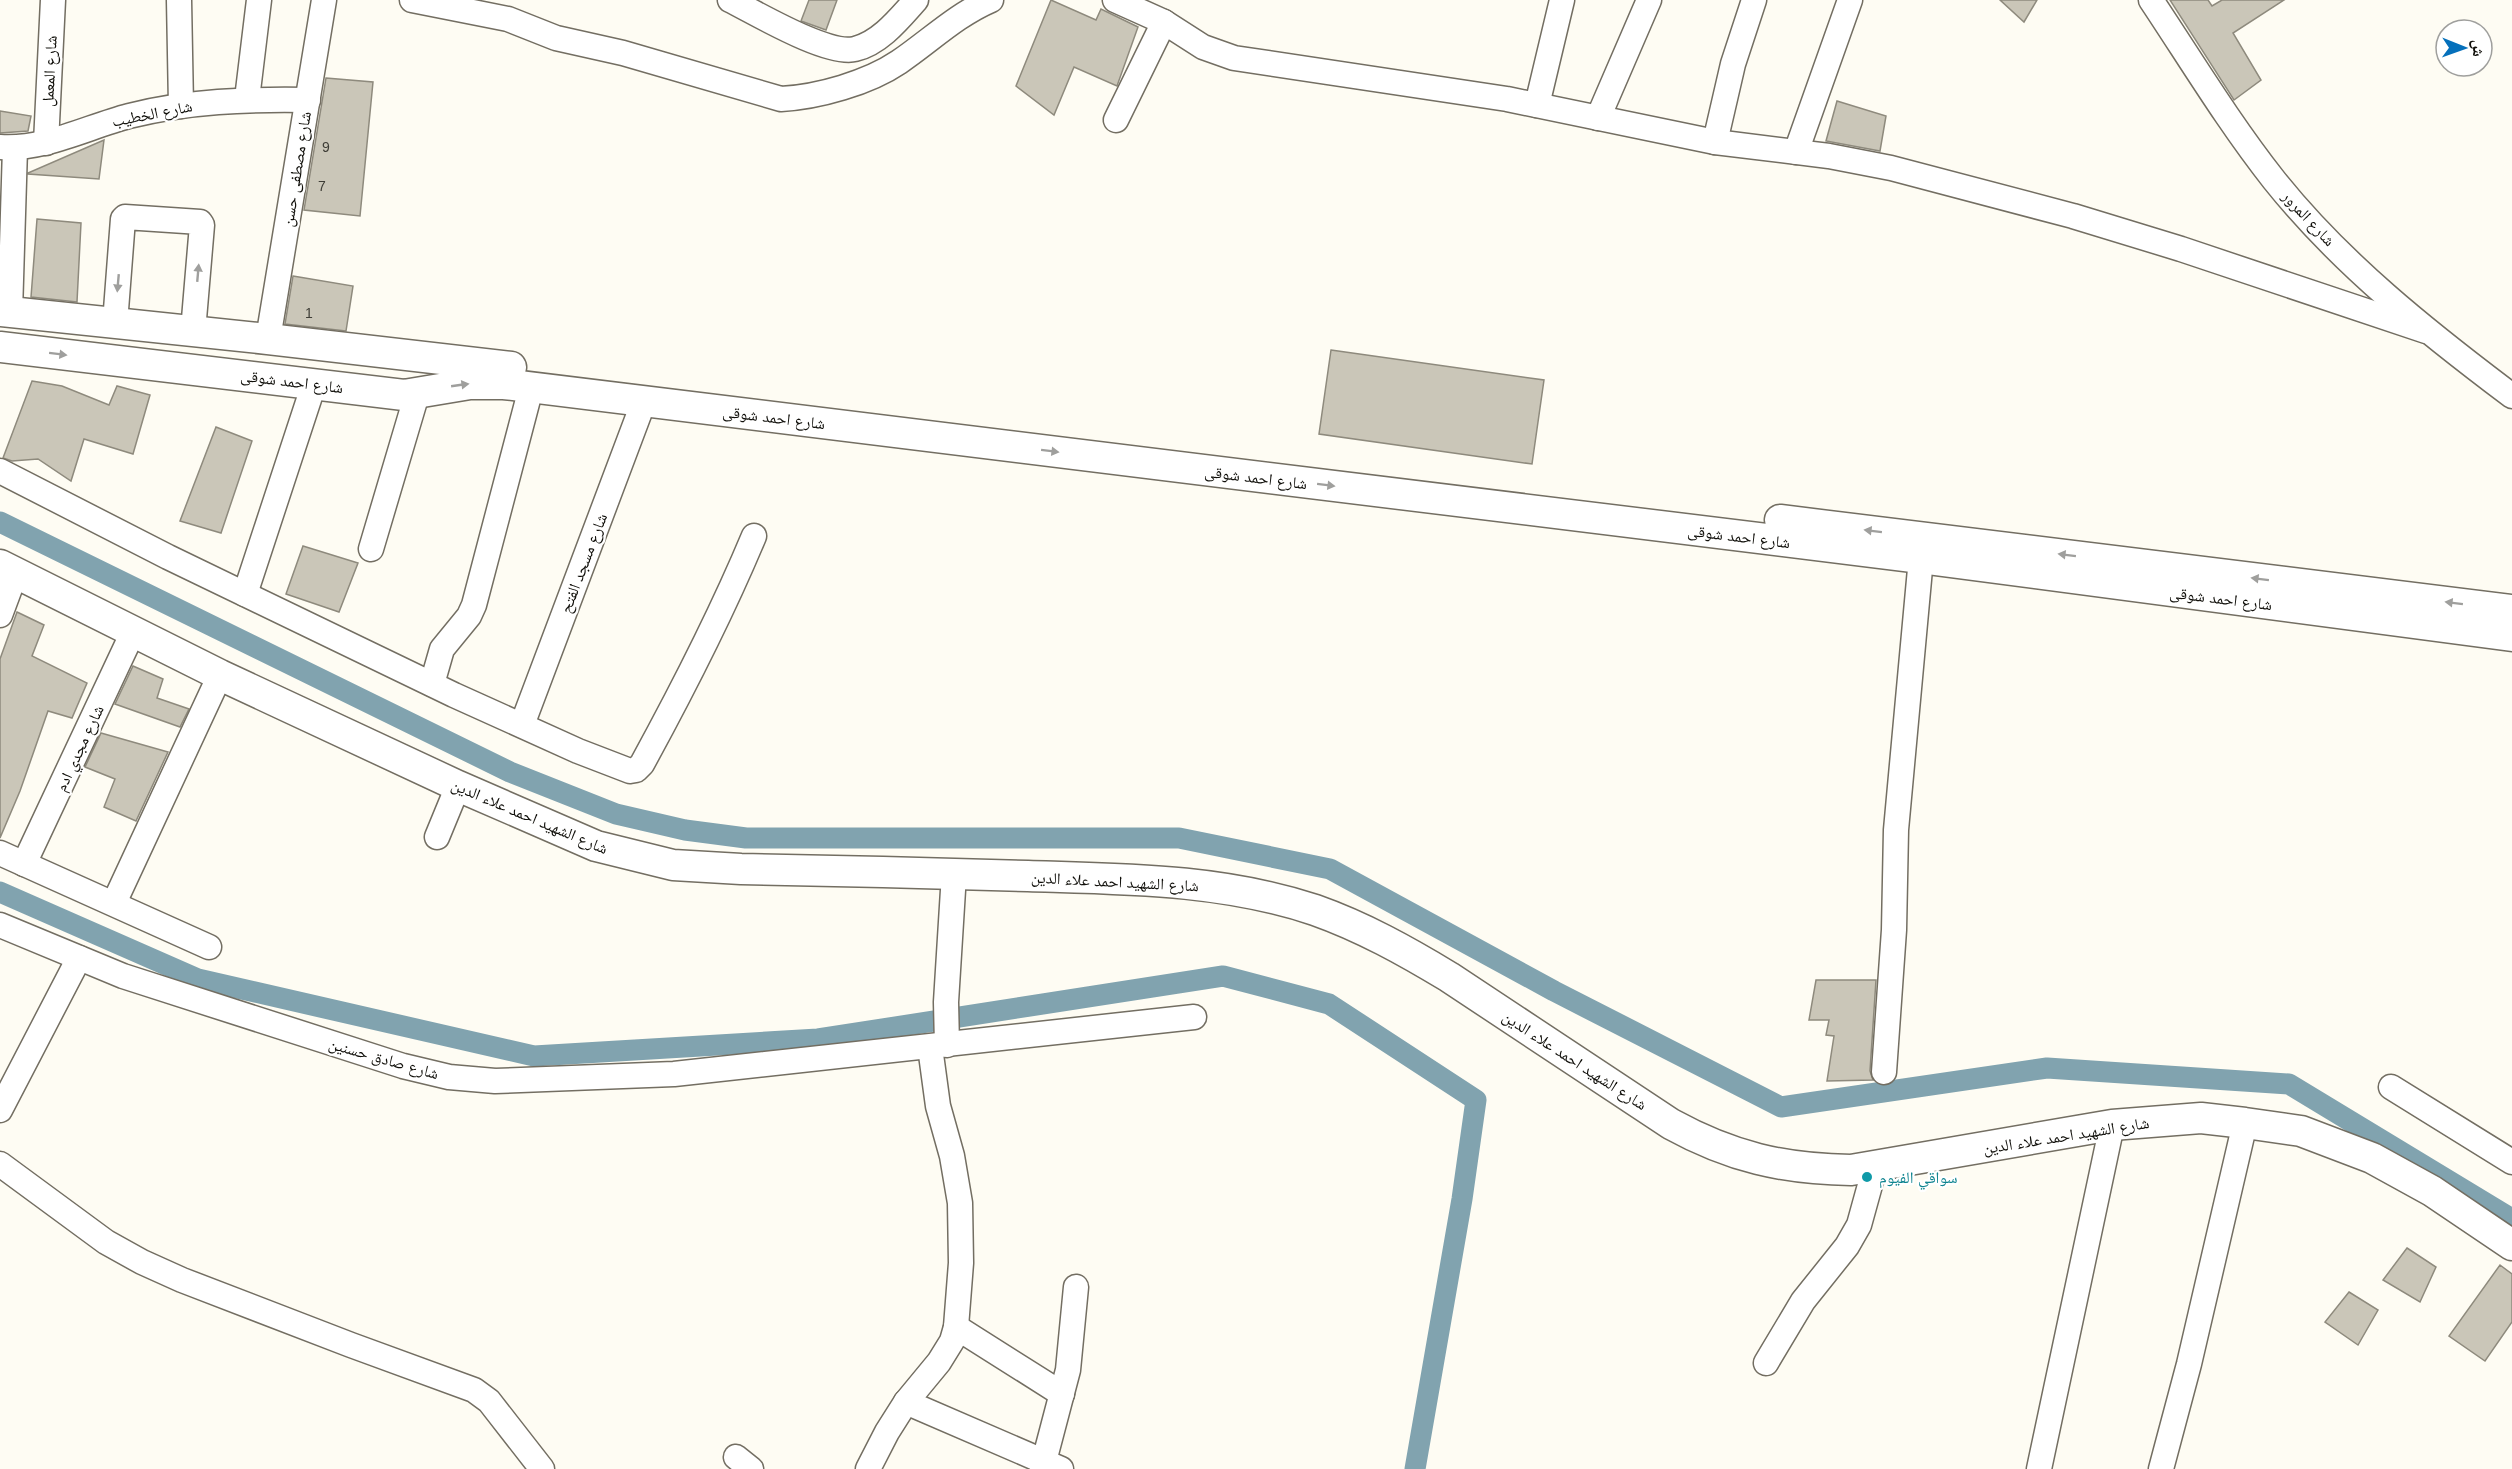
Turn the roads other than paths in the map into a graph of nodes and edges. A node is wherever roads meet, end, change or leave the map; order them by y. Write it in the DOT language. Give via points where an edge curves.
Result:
graph roads {
  1 [pos="53,0"];
  2 [pos="179,0"];
  3 [pos="259,0"];
  4 [pos="324,0"];
  5 [pos="412,0"];
  6 [pos="730,0"];
  7 [pos="916,0"];
  8 [pos="952,0"];
  9 [pos="991,0"];
  10 [pos="1115,0"];
  11 [pos="1562,0"];
  12 [pos="1649,0"];
  13 [pos="1754,0"];
  14 [pos="1850,0"];
  15 [pos="2151,0"];
  16 [pos="1154,12"];
  17 [pos="932,36"];
  18 [pos="247,99"];
  19 [pos="308,100"];
  20 [pos="1537,105"];
  21 [pos="181,106"];
  22 [pos="1598,117"];
  23 [pos="1116,120"];
  24 [pos="1715,142"];
  25 [pos="46,143"];
  26 [pos="8,148"];
  27 [pos="1796,152"];
  28 [pos="5,311"];
  29 [pos="115,323"];
  30 [pos="193,331"];
  31 [pos="2426,331"];
  32 [pos="268,339"];
  33 [pos="0,347"];
  34 [pos="396,354"];
  35 [pos="314,384"];
  36 [pos="531,388"];
  37 [pos="404,394"];
  38 [pos="2512,396"];
  39 [pos="644,401"];
  40 [pos="0,471"];
  41 [pos="754,536"];
  42 [pos="371,549"];
  43 [pos="1921,558"];
  44 [pos="8,569"];
  45 [pos="245,594"];
  46 [pos="2512,610"];
  47 [pos="0,615"];
  48 [pos="133,632"];
  49 [pos="2512,636"];
  50 [pos="220,675"];
  51 [pos="432,684"];
  52 [pos="522,725"];
  53 [pos="459,786"];
  54 [pos="437,837"];
  55 [pos="0,854"];
  56 [pos="24,864"];
  57 [pos="954,874"];
  58 [pos="114,903"];
  59 [pos="0,925"];
  60 [pos="209,947"];
  61 [pos="79,958"];
  62 [pos="1194,1017"];
  63 [pos="941,1041"];
  64 [pos="1884,1072"];
  65 [pos="2391,1087"];
  66 [pos="0,1110"];
  67 [pos="2245,1123"];
  68 [pos="2112,1125"];
  69 [pos="2512,1161"];
  70 [pos="0,1164"];
  71 [pos="1875,1167"];
  72 [pos="2512,1245"];
  73 [pos="1076,1287"];
  74 [pos="956,1328"];
  75 [pos="1766,1363"];
  76 [pos="1062,1394"];
  77 [pos="906,1402"];
  78 [pos="1049,1466"];
  79 [pos="542,1469"];
  80 [pos="868,1469"];
  81 [pos="2039,1469"];
  82 [pos="2161,1469"];
  1 -- 25 [label="street, شارع المعمل"];
  2 -- 21 [label="street"];
  3 -- 18 [label="street"];
  4 -- 19 [label="street, شارع مصطفى حسن"];
  5 -- 17 [label="street" via="508,19 556,38 781,99 801,98 877,74"];
  6 -- 7 [label="street" via="816,43 853,50 874,41"];
  8 -- 17 [label="street"];
  9 -- 17 [label="street"];
  10 -- 16 [label="street"];
  11 -- 20 [label="street"];
  12 -- 22 [label="street"];
  13 -- 24 [label="street" via="1733,64"];
  14 -- 27 [label="street"];
  15 -- 31 [label="street, شارع المرور" via="2274,179 2350,262"];
  16 -- 20 [label="street" via="1203,46 1234,58"];
  16 -- 23 [label="street"];
  18 -- 19 [label="street, شارع الخطيب"];
  18 -- 21 [label="street, شارع الخطيب"];
  19 -- 32 [label="street, شارع مصطفى حسن"];
  20 -- 22 [label="street"];
  21 -- 25 [label="street, شارع الخطيب" via="128,116"];
  22 -- 24 [label="street"];
  24 -- 27 [label="street"];
  25 -- 26 [label="street, شارع الخطيب"];
  26 -- 28 [label="street"];
  27 -- 31 [label="street" via="1891,168 2073,216"];
  28 -- 29 [label="main road, شارع احمد شوقى"];
  29 -- 30 [label="main road, شارع احمد شوقى"];
  30 -- 29 [label="street, one-way" via="200,222 125,216"];
  30 -- 32 [label="main road, شارع احمد شوقى"];
  31 -- 38 [label="street, شارع المرور"];
  32 -- 34 [label="main road, شارع احمد شوقى"];
  33 -- 35 [label="main road, شارع احمد شوقى, one-way"];
  34 -- 37 [label="main road"];
  46 -- 34 [label="main road, شارع احمد شوقى, one-way"];
  35 -- 37 [label="main road, شارع احمد شوقى"];
  35 -- 45 [label="street"];
  37 -- 36 [label="main road, شارع احمد شوقى, one-way" via="487,383"];
  36 -- 39 [label="main road, شارع احمد شوقى"];
  36 -- 51 [label="street" via="474,606 442,649"];
  37 -- 42 [label="street"];
  39 -- 43 [label="main road, شارع احمد شوقى, one-way"];
  39 -- 52 [label="street, شارع مسجد الفتح"];
  40 -- 45 [label="street"];
  41 -- 52 [label="street" via="695,667 636,770 599,759"];
  43 -- 49 [label="main road, شارع احمد شوقى"];
  43 -- 64 [label="street" via="1896,830"];
  44 -- 47 [label="street"];
  44 -- 48 [label="main road, شارع الشهيد احمد علاء الدين"];
  45 -- 51 [label="street"];
  48 -- 50 [label="main road, شارع الشهيد احمد علاء الدين"];
  48 -- 56 [label="street, شارع مجدي ادم"];
  50 -- 53 [label="main road, شارع الشهيد احمد علاء الدين"];
  50 -- 58 [label="street"];
  51 -- 52 [label="street"];
  53 -- 54 [label="street"];
  53 -- 57 [label="main road, شارع الشهيد احمد علاء الدين" via="596,846 673,865"];
  55 -- 56 [label="street"];
  56 -- 58 [label="street"];
  57 -- 63 [label="street"];
  57 -- 71 [label="main road, شارع الشهيد احمد علاء الدين" via="1172,881 1263,896 1314,910 1360,927 1421,960 1701,1140 1774,1164 1815,1170"];
  58 -- 60 [label="street"];
  59 -- 61 [label="street, شارع صادق حسنين"];
  61 -- 63 [label="street, شارع صادق حسنين" via="123,976 403,1066 473,1080 674,1074"];
  61 -- 66 [label="street"];
  62 -- 63 [label="street, شارع صادق حسنين"];
  63 -- 74 [label="street" via="938,1106 960,1203"];
  65 -- 69 [label="street"];
  67 -- 68 [label="main road, شارع الشهيد احمد علاء الدين" via="2201,1118"];
  67 -- 72 [label="main road, شارع الشهيد احمد علاء الدين" via="2301,1131 2372,1158 2432,1191"];
  67 -- 82 [label="street"];
  68 -- 71 [label="main road, شارع الشهيد احمد علاء الدين"];
  68 -- 81 [label="street"];
  70 -- 79 [label="street" via="106,1242 142,1262 474,1390 489,1401"];
  71 -- 75 [label="street" via="1859,1225 1803,1301"];
  73 -- 76 [label="street"];
  74 -- 76 [label="street"];
  74 -- 77 [label="street" via="939,1362"];
  76 -- 78 [label="street"];
  77 -- 78 [label="street"];
  77 -- 80 [label="street"];
}
